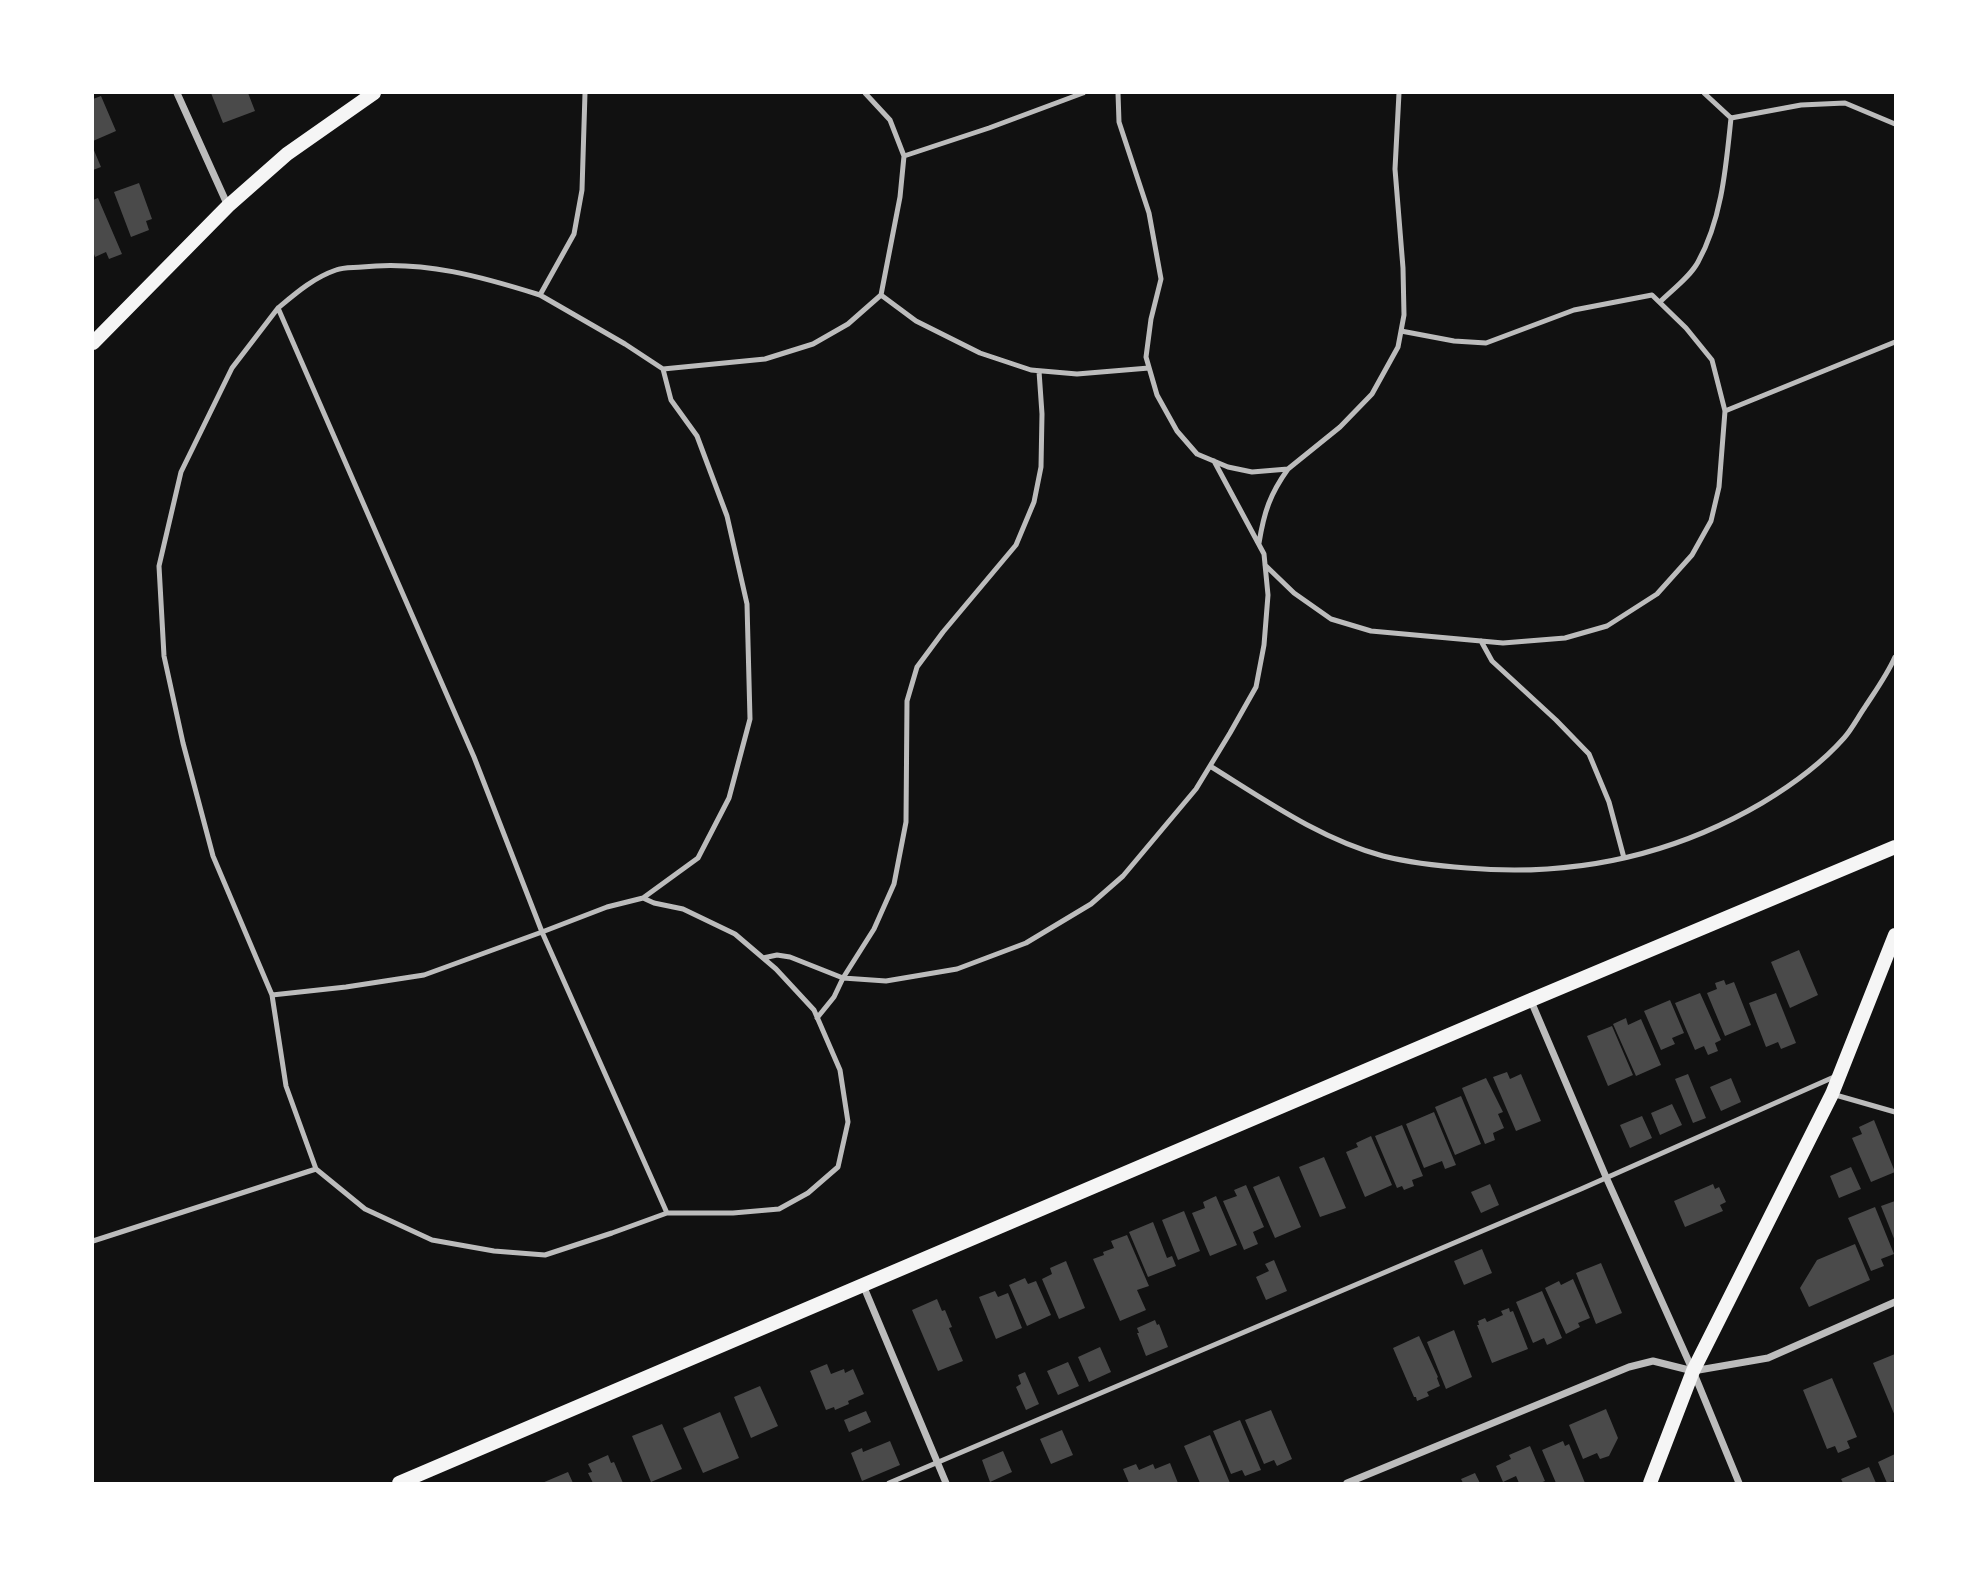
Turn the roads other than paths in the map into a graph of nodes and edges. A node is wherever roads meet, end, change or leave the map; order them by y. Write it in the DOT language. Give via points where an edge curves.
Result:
graph roads {
  1 [pos="177,93"];
  2 [pos="374,93"];
  3 [pos="585,93"];
  4 [pos="865,93"];
  5 [pos="1083,93"];
  6 [pos="1118,93"];
  7 [pos="1399,93"];
  8 [pos="1704,93"];
  9 [pos="1731,118"];
  10 [pos="1895,124"];
  11 [pos="904,156"];
  12 [pos="228,206"];
  13 [pos="540,295"];
  14 [pos="881,295"];
  15 [pos="1660,302"];
  16 [pos="278,308"];
  17 [pos="1401,331"];
  18 [pos="1895,342"];
  19 [pos="93,343"];
  20 [pos="1149,368"];
  21 [pos="663,369"];
  22 [pos="1039,371"];
  23 [pos="1725,411"];
  24 [pos="1214,461"];
  25 [pos="1288,469"];
  26 [pos="1259,544"];
  27 [pos="1265,565"];
  28 [pos="1481,641"];
  29 [pos="1895,657"];
  30 [pos="1210,766"];
  31 [pos="1895,847"];
  32 [pos="1624,858"];
  33 [pos="643,898"];
  34 [pos="542,932"];
  35 [pos="1895,935"];
  36 [pos="763,957"];
  37 [pos="843,978"];
  38 [pos="272,995"];
  39 [pos="1531,1000"];
  40 [pos="817,1018"];
  41 [pos="1840,1075"];
  42 [pos="1832,1094"];
  43 [pos="1895,1112"];
  44 [pos="316,1169"];
  45 [pos="1606,1178"];
  46 [pos="667,1213"];
  47 [pos="93,1241"];
  48 [pos="863,1285"];
  49 [pos="1895,1302"];
  50 [pos="1693,1371"];
  51 [pos="937,1463"];
  52 [pos="399,1483"];
  53 [pos="889,1483"];
  54 [pos="946,1483"];
  55 [pos="1347,1483"];
  56 [pos="1650,1483"];
  57 [pos="1739,1483"];
  1 -- 12 [label="street"];
  2 -- 12 [label="main road" via="287,154"];
  3 -- 13 [label="lane" via="582,190 573,234"];
  4 -- 11 [label="lane" via="890,120"];
  5 -- 11 [label="lane"];
  6 -- 20 [label="lane" via="1119,122 1149,213 1161,279 1151,319"];
  7 -- 17 [label="lane" via="1395,169 1403,268"];
  8 -- 9 [label="lane"];
  9 -- 10 [label="lane" via="1845,103"];
  9 -- 15 [label="lane" via="1725,176 1713,225 1697,264"];
  11 -- 14 [label="lane"];
  12 -- 19 [label="main road"];
  13 -- 16 [label="lane" via="422,266 379,265 337,270 306,284"];
  13 -- 21 [label="lane"];
  14 -- 21 [label="lane" via="848,324 813,344 765,359"];
  14 -- 22 [label="lane" via="916,321 980,353"];
  15 -- 17 [label="lane" via="1652,295 1574,310 1486,342"];
  15 -- 23 [label="lane" via="1712,360"];
  16 -- 34 [label="lane" via="474,757"];
  16 -- 38 [label="lane" via="232,368 181,472 159,566 164,656 183,743 213,856"];
  17 -- 25 [label="lane" via="1398,348 1372,394"];
  18 -- 23 [label="lane"];
  20 -- 22 [label="lane" via="1077,374"];
  20 -- 24 [label="lane" via="1157,395 1177,431 1197,454"];
  21 -- 33 [label="lane" via="671,400 697,436 727,516 747,604 750,719 729,799 698,858"];
  22 -- 37 [label="lane" via="1041,467 1034,502 1016,545 918,667 907,701 906,822 894,884 874,929"];
  23 -- 28 [label="lane" via="1719,487 1711,521 1692,555 1657,594 1607,626 1565,638"];
  24 -- 25 [label="lane" via="1252,472"];
  24 -- 26 [label="lane"];
  25 -- 26 [label="lane" via="1274,489"];
  26 -- 27 [label="lane"];
  27 -- 28 [label="lane" via="1331,619 1371,631"];
  27 -- 30 [label="lane" via="1268,595 1256,687"];
  28 -- 32 [label="lane" via="1492,661 1589,754 1609,802"];
  29 -- 32 [label="lane" via="1846,737 1786,788 1697,836"];
  30 -- 32 [label="lane" via="1319,832 1382,855 1435,866 1489,870 1555,870"];
  30 -- 37 [label="lane" via="1123,876 1091,904 1026,943 957,969 886,981"];
  31 -- 39 [label="main road"];
  33 -- 34 [label="lane"];
  33 -- 36 [label="lane" via="683,909 735,934"];
  34 -- 38 [label="lane" via="424,975"];
  34 -- 46 [label="lane"];
  35 -- 41 [label="main road"];
  36 -- 37 [label="lane" via="790,957"];
  36 -- 40 [label="lane"];
  37 -- 40 [label="lane"];
  38 -- 44 [label="lane" via="286,1086"];
  39 -- 45 [label="street"];
  39 -- 48 [label="main road"];
  40 -- 46 [label="lane" via="840,1070 848,1122 838,1167 808,1194 779,1209"];
  41 -- 42 [label="main road"];
  41 -- 45 [label="lane"];
  42 -- 43 [label="lane"];
  42 -- 50 [label="main road"];
  44 -- 46 [label="lane" via="365,1209 432,1240 494,1251 545,1255"];
  44 -- 47 [label="lane"];
  45 -- 50 [label="street"];
  45 -- 51 [label="lane"];
  48 -- 51 [label="street"];
  48 -- 52 [label="main road"];
  49 -- 50 [label="street" via="1768,1358"];
  50 -- 55 [label="street" via="1653,1360 1629,1367"];
  50 -- 56 [label="main road"];
  50 -- 57 [label="street"];
  51 -- 53 [label="lane"];
  51 -- 54 [label="street"];
}
